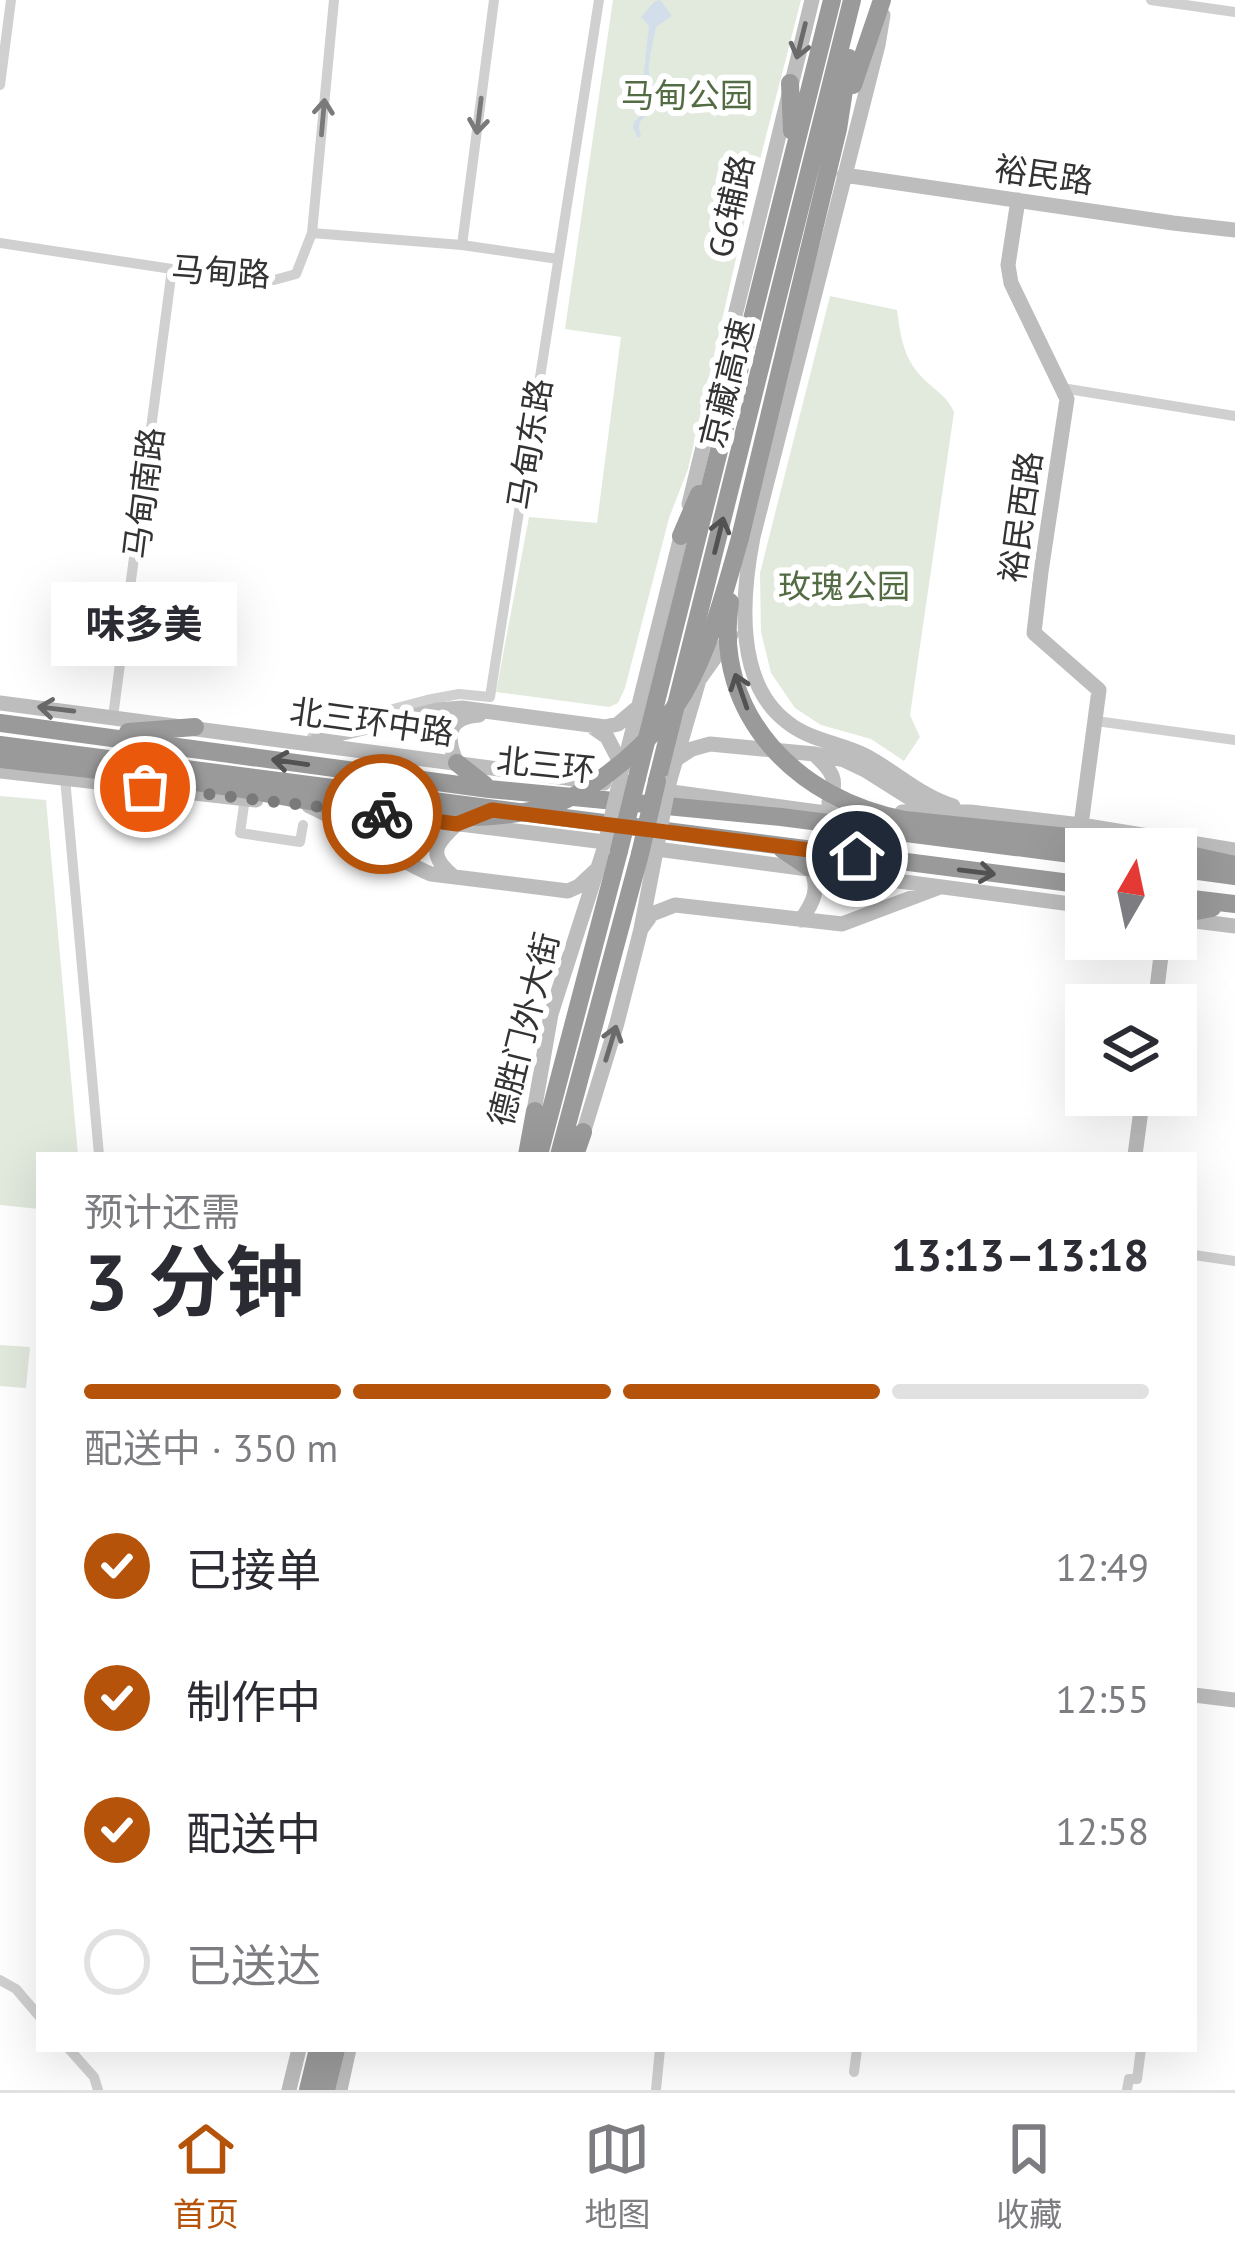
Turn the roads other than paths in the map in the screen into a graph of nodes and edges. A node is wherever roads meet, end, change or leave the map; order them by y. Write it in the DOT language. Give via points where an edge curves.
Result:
graph roads {
  1 [pos="10,0"];
  2 [pos="334,0"];
  3 [pos="494,0"];
  4 [pos="599,0"];
  5 [pos="812,0"];
  6 [pos="832,0"];
  7 [pos="855,0"];
  8 [pos="884,0"];
  9 [pos="1151,0"];
  10 [pos="1235,12"];
  11 [pos="790,83"];
  12 [pos="0,85"];
  13 [pos="838,129"];
  14 [pos="792,154"];
  15 [pos="844,175"];
  16 [pos="1018,200"];
  17 [pos="1235,229"];
  18 [pos="312,233"];
  19 [pos="0,243"];
  20 [pos="462,245"];
  21 [pos="558,259"];
  22 [pos="172,269"];
  23 [pos="1062,388"];
  24 [pos="1235,416"];
  25 [pos="722,440"];
  26 [pos="681,536"];
  27 [pos="747,538"];
  28 [pos="743,618"];
  29 [pos="698,621"];
  30 [pos="0,703"];
  31 [pos="639,706"];
  32 [pos="501,714"];
  33 [pos="113,717"];
  34 [pos="1096,721"];
  35 [pos="0,723"];
  36 [pos="686,724"];
  37 [pos="591,726"];
  38 [pos="195,727"];
  39 [pos="90,735"];
  40 [pos="1235,740"];
  41 [pos="306,742"];
  42 [pos="710,744"];
  43 [pos="0,745"];
  44 [pos="814,754"];
  45 [pos="0,759"];
  46 [pos="108,759"];
  47 [pos="458,763"];
  48 [pos="0,771"];
  49 [pos="651,774"];
  50 [pos="65,778"];
  51 [pos="489,788"];
  52 [pos="181,791"];
  53 [pos="245,798"];
  54 [pos="308,806"];
  55 [pos="492,810"];
  56 [pos="818,812"];
  57 [pos="970,812"];
  58 [pos="933,813"];
  59 [pos="781,817"];
  60 [pos="457,824"];
  61 [pos="303,825"];
  62 [pos="1081,825"];
  63 [pos="1065,836"];
  64 [pos="778,846"];
  65 [pos="611,850"];
  66 [pos="1235,850"];
  67 [pos="1065,853"];
  68 [pos="647,855"];
  69 [pos="1197,857"];
  70 [pos="1235,865"];
  71 [pos="598,868"];
  72 [pos="810,868"];
  73 [pos="1197,871"];
  74 [pos="453,876"];
  75 [pos="1235,876"];
  76 [pos="650,880"];
  77 [pos="1065,883"];
  78 [pos="943,886"];
  79 [pos="550,890"];
  80 [pos="1197,900"];
  81 [pos="1065,903"];
  82 [pos="1233,904"];
  83 [pos="675,905"];
  84 [pos="1197,912"];
  85 [pos="801,920"];
  86 [pos="1197,920"];
  87 [pos="1235,926"];
  88 [pos="641,929"];
  89 [pos="577,932"];
  90 [pos="535,1111"];
  91 [pos="1140,1116"];
  92 [pos="584,1132"];
  93 [pos="99,1152"];
  94 [pos="525,1152"];
  95 [pos="540,1152"];
  96 [pos="561,1152"];
  97 [pos="577,1152"];
  98 [pos="1135,1152"];
  99 [pos="1197,1256"];
  100 [pos="1235,1261"];
  101 [pos="1197,1695"];
  102 [pos="1235,1700"];
  103 [pos="0,1980"];
  104 [pos="36,2012"];
  105 [pos="72,2052"];
  106 [pos="298,2052"];
  107 [pos="317,2052"];
  108 [pos="336,2052"];
  109 [pos="348,2052"];
  110 [pos="660,2052"];
  111 [pos="857,2052"];
  112 [pos="1141,2052"];
  113 [pos="854,2072"];
  114 [pos="98,2090"];
  115 [pos="289,2090"];
  116 [pos="308,2090"];
  117 [pos="326,2090"];
  118 [pos="340,2090"];
  119 [pos="656,2090"];
  120 [pos="1127,2090"];
  1 -- 12 [label="street"];
  18 -- 2 [label="street, one-way"];
  3 -- 20 [label="street, one-way"];
  4 -- 21 [label="street, 马甸东路"];
  5 -- 11 [label="main road, G6辅路, one-way"];
  6 -- 14 [label="highway, 京藏高速"];
  7 -- 13 [label="highway"];
  29 -- 7 [label="highway, 京藏高速, one-way"];
  8 -- 13 [label="highway"];
  8 -- 15 [label="main road"];
  9 -- 10 [label="street"];
  11 -- 14 [label="highway"];
  11 -- 26 [label="main road, G6辅路"];
  13 -- 27 [label="highway"];
  14 -- 25 [label="highway, 京藏高速"];
  15 -- 16 [label="main road, 裕民路"];
  15 -- 27 [label="main road"];
  16 -- 17 [label="main road, 裕民路"];
  16 -- 23 [label="main road, 裕民西路" via="1011,284"];
  18 -- 20 [label="street, 马甸路"];
  18 -- 22 [label="street, 马甸路" via="296,274 274,280"];
  19 -- 22 [label="street, 马甸路"];
  20 -- 21 [label="street, 马甸路"];
  21 -- 41 [label="street, 马甸东路" via="490,697 428,700 325,727"];
  22 -- 33 [label="street, 马甸南路"];
  23 -- 24 [label="street"];
  23 -- 34 [label="main road, 裕民西路" via="1067,399 1034,633 1100,690"];
  25 -- 26 [label="highway"];
  25 -- 49 [label="highway, 京藏高速"];
  26 -- 31 [label="main road, G6辅路"];
  27 -- 28 [label="main road"];
  27 -- 29 [label="highway"];
  27 -- 45 [label="highway, bridge" via="708,641 662,725 612,770 550,806 485,817 407,814"];
  63 -- 27 [label="highway, one-way, bridge" via="882,816 794,770 759,733 728,648 728,610"];
  28 -- 36 [label="main road" via="699,680"];
  28 -- 57 [label="main road" via="759,683 784,720 874,760 934,801"];
  29 -- 49 [label="highway, 京藏高速"];
  33 -- 30 [label="main road, 北三环中路, one-way"];
  31 -- 37 [label="main road" via="618,724"];
  31 -- 49 [label="main road, G6辅路"];
  32 -- 37 [label="main road"];
  32 -- 41 [label="main road" via="437,710"];
  32 -- 47 [label="main road" via="456,722 449,741"];
  33 -- 38 [label="main road, 北三环中路"];
  34 -- 40 [label="street"];
  34 -- 62 [label="main road, 裕民西路"];
  35 -- 39 [label="highway, 北三环"];
  36 -- 42 [label="main road"];
  36 -- 49 [label="main road"];
  37 -- 49 [label="main road"];
  38 -- 39 [label="highway"];
  38 -- 41 [label="main road, 北三环中路"];
  51 -- 39 [label="highway, 北三环, one-way"];
  41 -- 47 [label="main road, 北三环中路"];
  42 -- 44 [label="main road"];
  42 -- 49 [label="main road"];
  43 -- 46 [label="highway, 北三环"];
  44 -- 56 [label="main road" via="835,782"];
  44 -- 58 [label="main road" via="865,770"];
  46 -- 52 [label="highway"];
  46 -- 55 [label="highway, 北三环"];
  47 -- 51 [label="highway"];
  47 -- 56 [label="main road, 北三环中路"];
  48 -- 50 [label="main road"];
  49 -- 65 [label="highway, bridge"];
  49 -- 68 [label="highway, 德胜门外大街, bridge"];
  50 -- 52 [label="main road"];
  50 -- 93 [label="street"];
  51 -- 59 [label="highway, 北三环"];
  52 -- 53 [label="main road"];
  53 -- 54 [label="main road"];
  53 -- 61 [label="street" via="240,833 300,842"];
  54 -- 60 [label="main road"];
  54 -- 74 [label="main road" via="411,865"];
  55 -- 60 [label="highway"];
  55 -- 64 [label="highway, 北三环"];
  56 -- 58 [label="main road, 北三环中路"];
  56 -- 59 [label="highway"];
  57 -- 58 [label="main road, 北三环中路"];
  57 -- 62 [label="main road, 北三环中路"];
  59 -- 67 [label="highway, 北三环"];
  60 -- 72 [label="main road"];
  60 -- 74 [label="main road" via="436,855"];
  62 -- 66 [label="main road, 北三环中路"];
  64 -- 72 [label="highway"];
  64 -- 77 [label="highway, 北三环, one-way"];
  65 -- 71 [label="main road, 德胜门外大街"];
  65 -- 95 [label="highway, 德胜门外大街"];
  68 -- 76 [label="main road"];
  68 -- 96 [label="highway, 德胜门外大街"];
  69 -- 70 [label="highway"];
  71 -- 79 [label="main road" via="568,891"];
  71 -- 89 [label="main road, 德胜门外大街"];
  72 -- 78 [label="main road"];
  72 -- 85 [label="main road" via="815,898"];
  73 -- 75 [label="highway"];
  74 -- 79 [label="main road"];
  76 -- 83 [label="main road"];
  76 -- 88 [label="main road"];
  78 -- 81 [label="main road"];
  78 -- 85 [label="main road" via="842,924"];
  79 -- 89 [label="main road" via="568,898"];
  80 -- 82 [label="highway"];
  82 -- 84 [label="highway"];
  83 -- 85 [label="main road"];
  83 -- 88 [label="main road"];
  86 -- 87 [label="main road"];
  92 -- 88 [label="main road, one-way"];
  89 -- 90 [label="main road, 德胜门外大街" via="551,1014"];
  90 -- 94 [label="highway"];
  91 -- 98 [label="main road"];
  92 -- 97 [label="highway"];
  99 -- 100 [label="street"];
  101 -- 102 [label="main road"];
  103 -- 104 [label="street"];
  105 -- 114 [label="street"];
  106 -- 115 [label="main road"];
  107 -- 116 [label="highway"];
  108 -- 117 [label="highway"];
  109 -- 118 [label="main road"];
  110 -- 119 [label="street"];
  111 -- 113 [label="street"];
  112 -- 120 [label="street"];
}
